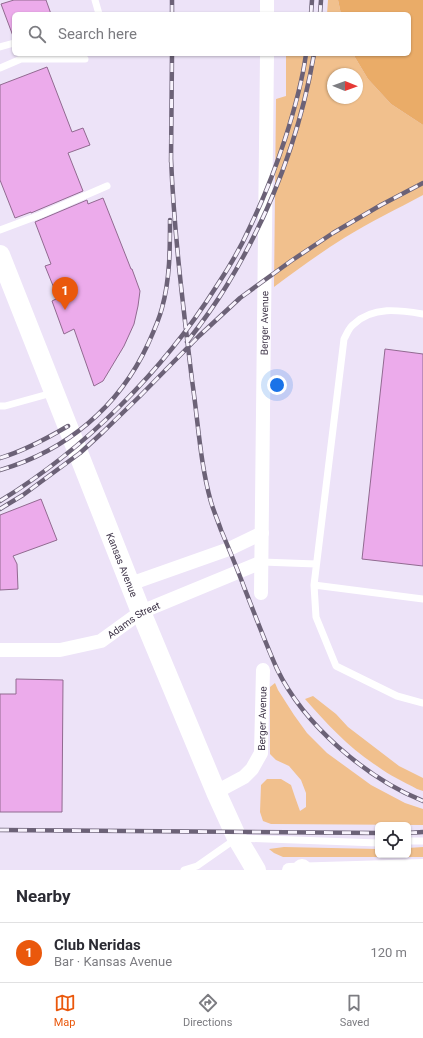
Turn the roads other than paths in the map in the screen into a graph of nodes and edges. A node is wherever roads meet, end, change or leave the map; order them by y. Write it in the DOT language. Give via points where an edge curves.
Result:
graph roads {
  1 [pos="95,0"];
  2 [pos="267,0"];
  3 [pos="98,12"];
  4 [pos="267,12"];
  5 [pos="12,44"];
  6 [pos="0,47"];
  7 [pos="267,56"];
  8 [pos="85,59"];
  9 [pos="0,68"];
  10 [pos="107,186"];
  11 [pos="0,230"];
  12 [pos="0,255"];
  13 [pos="423,314"];
  14 [pos="54,392"];
  15 [pos="0,406"];
  16 [pos="262,533"];
  17 [pos="262,562"];
  18 [pos="316,564"];
  19 [pos="130,584"];
  20 [pos="314,585"];
  21 [pos="261,593"];
  22 [pos="423,599"];
  23 [pos="141,612"];
  24 [pos="0,650"];
  25 [pos="263,670"];
  26 [pos="423,703"];
  27 [pos="216,792"];
  28 [pos="237,838"];
  29 [pos="411,841"];
  30 [pos="423,841"];
  31 [pos="375,843"];
  32 [pos="423,866"];
  33 [pos="353,869"];
  34 [pos="184,870"];
  35 [pos="256,870"];
  36 [pos="289,870"];
  37 [pos="307,870"];
  1 -- 3 [label="lane"];
  2 -- 4 [label="street"];
  5 -- 6 [label="lane"];
  7 -- 16 [label="street, Berger Avenue"];
  8 -- 9 [label="lane" via="21,59"];
  10 -- 11 [label="lane"];
  12 -- 14 [label="main road, Kansas Avenue"];
  13 -- 18 [label="lane" via="398,310 367,314 353,324 344,340"];
  14 -- 15 [label="lane"];
  14 -- 19 [label="main road, Kansas Avenue"];
  16 -- 17 [label="street, Berger Avenue"];
  16 -- 19 [label="street" via="229,549"];
  17 -- 18 [label="lane"];
  17 -- 21 [label="street, Berger Avenue"];
  17 -- 23 [label="street, Adams Street"];
  18 -- 20 [label="lane"];
  19 -- 23 [label="main road, Kansas Avenue"];
  20 -- 22 [label="lane"];
  20 -- 26 [label="lane" via="316,617 336,666 397,696"];
  23 -- 24 [label="street, Adams Street" via="101,641 60,650"];
  23 -- 27 [label="main road, Kansas Avenue"];
  25 -- 27 [label="street, Berger Avenue" via="261,753 244,777"];
  27 -- 28 [label="main road, Kansas Avenue"];
  28 -- 31 [label="lane"];
  28 -- 34 [label="lane" via="197,866"];
  28 -- 35 [label="main road, Kansas Avenue"];
  29 -- 30 [label="lane"];
  32 -- 33 [label="street"];
  33 -- 37 [label="street"];
  36 -- 37 [label="street"];
}
